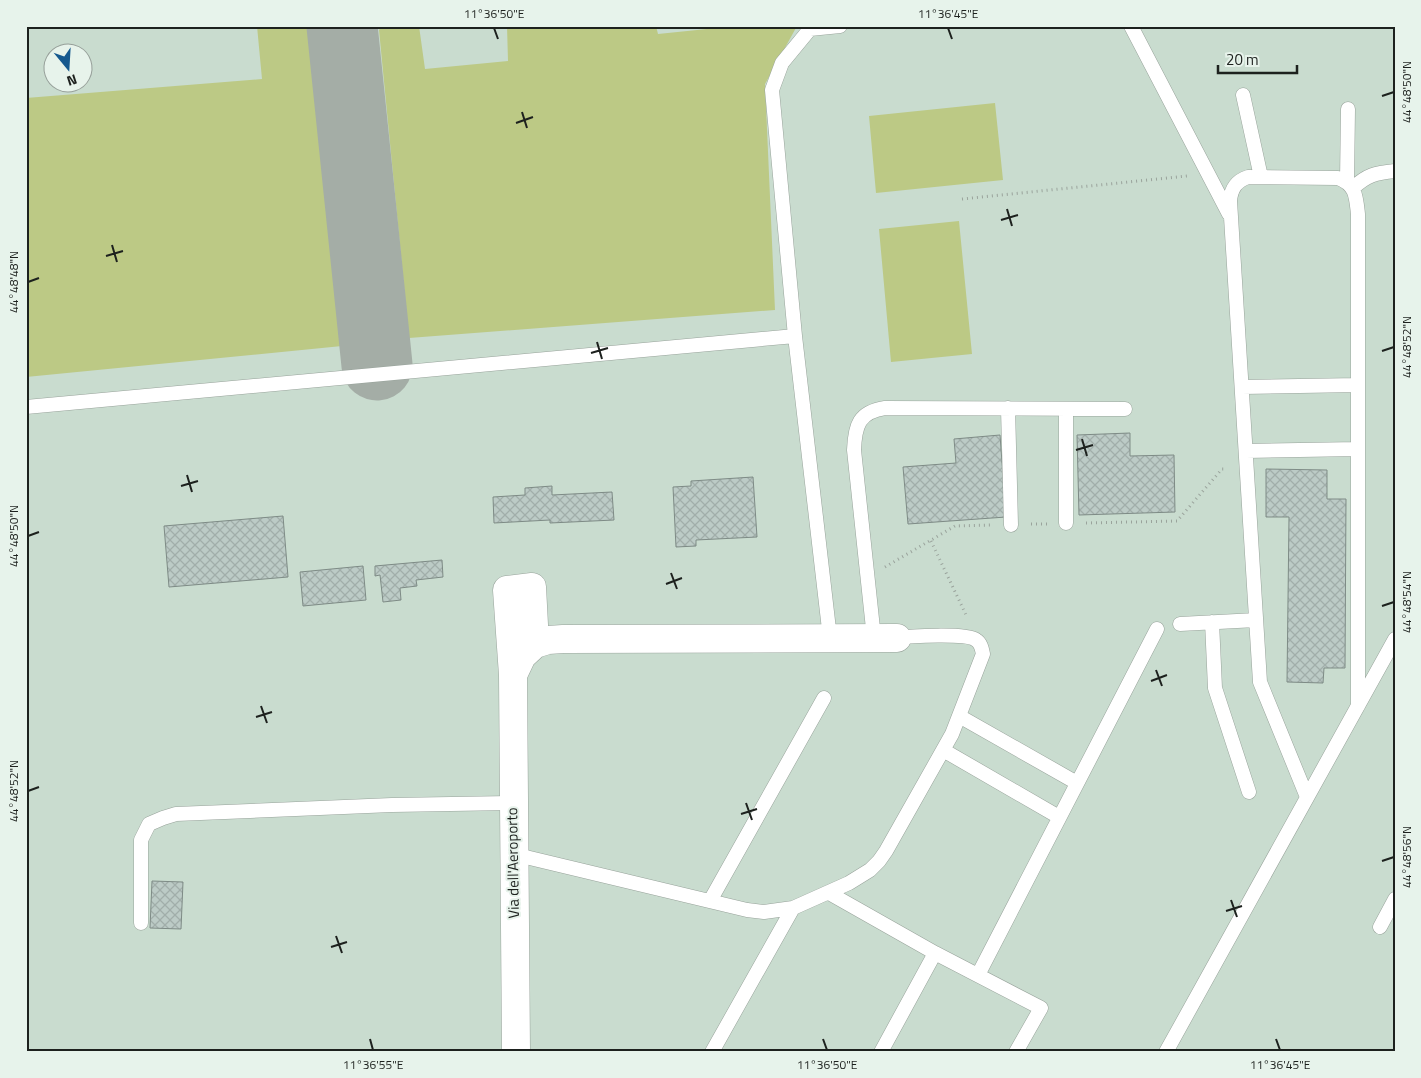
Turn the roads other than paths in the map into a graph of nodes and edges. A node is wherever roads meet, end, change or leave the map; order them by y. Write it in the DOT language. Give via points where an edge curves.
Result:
graph roads {
  1 [pos="840,26"];
  2 [pos="1131,26"];
  3 [pos="1243,94"];
  4 [pos="1348,109"];
  5 [pos="1395,171"];
  6 [pos="1261,177"];
  7 [pos="1350,185"];
  8 [pos="1232,219"];
  9 [pos="795,336"];
  10 [pos="1358,385"];
  11 [pos="1242,387"];
  12 [pos="26,407"];
  13 [pos="1008,408"];
  14 [pos="1066,408"];
  15 [pos="1125,409"];
  16 [pos="1358,450"];
  17 [pos="1246,452"];
  18 [pos="1066,523"];
  19 [pos="1011,524"];
  20 [pos="1256,620"];
  21 [pos="1212,622"];
  22 [pos="1180,624"];
  23 [pos="1157,629"];
  24 [pos="830,638"];
  25 [pos="886,638"];
  26 [pos="1395,639"];
  27 [pos="535,644"];
  28 [pos="513,674"];
  29 [pos="824,698"];
  30 [pos="1358,706"];
  31 [pos="959,716"];
  32 [pos="943,750"];
  33 [pos="1077,783"];
  34 [pos="1250,792"];
  35 [pos="1307,797"];
  36 [pos="513,803"];
  37 [pos="1060,817"];
  38 [pos="513,854"];
  39 [pos="828,893"];
  40 [pos="1395,898"];
  41 [pos="710,901"];
  42 [pos="793,908"];
  43 [pos="141,923"];
  44 [pos="1380,927"];
  45 [pos="935,953"];
  46 [pos="978,975"];
  47 [pos="718,1050"];
  48 [pos="516,1052"];
  49 [pos="881,1052"];
  50 [pos="1016,1052"];
  51 [pos="1166,1052"];
  1 -- 9 [label="lane" via="810,30 782,63 772,90"];
  2 -- 8 [label="lane"];
  3 -- 6 [label="lane"];
  4 -- 7 [label="lane"];
  5 -- 7 [label="lane" via="1376,173"];
  6 -- 7 [label="lane" via="1327,176"];
  6 -- 8 [label="lane" via="1241,179 1230,192"];
  7 -- 10 [label="lane" via="1358,214"];
  8 -- 11 [label="lane"];
  9 -- 12 [label="lane"];
  9 -- 24 [label="lane"];
  10 -- 11 [label="lane"];
  10 -- 16 [label="lane"];
  11 -- 17 [label="lane"];
  13 -- 14 [label="lane"];
  13 -- 19 [label="lane"];
  13 -- 25 [label="lane" via="875,409 859,422 854,450"];
  14 -- 15 [label="lane"];
  14 -- 18 [label="lane"];
  16 -- 17 [label="lane"];
  16 -- 30 [label="lane"];
  17 -- 20 [label="lane"];
  20 -- 21 [label="lane"];
  20 -- 35 [label="lane" via="1260,682"];
  21 -- 22 [label="lane"];
  21 -- 34 [label="lane" via="1215,688"];
  23 -- 33 [label="lane"];
  24 -- 25 [label="street"];
  24 -- 27 [label="street" via="563,639"];
  25 -- 31 [label="lane" via="963,636 976,639 983,654"];
  26 -- 30 [label="lane"];
  27 -- 28 [label="street" via="522,656"];
  27 -- 28 [label="street, Via dell'Aeroporto" via="532,587 507,590"];
  28 -- 36 [label="street, Via dell'Aeroporto"];
  29 -- 41 [label="lane"];
  30 -- 35 [label="lane"];
  31 -- 32 [label="lane"];
  31 -- 33 [label="lane"];
  32 -- 37 [label="lane"];
  32 -- 39 [label="lane" via="879,861 861,876"];
  33 -- 37 [label="lane"];
  35 -- 51 [label="lane"];
  36 -- 38 [label="street, Via dell'Aeroporto"];
  36 -- 43 [label="lane" via="382,805 176,814 162,818 150,824 141,840"];
  37 -- 46 [label="lane"];
  38 -- 41 [label="lane"];
  38 -- 48 [label="street, Via dell'Aeroporto"];
  39 -- 42 [label="lane"];
  39 -- 45 [label="lane"];
  40 -- 44 [label="lane"];
  41 -- 42 [label="lane" via="764,912"];
  42 -- 47 [label="lane"];
  45 -- 46 [label="lane"];
  45 -- 49 [label="lane"];
  46 -- 50 [label="lane" via="1041,1008"];
}
